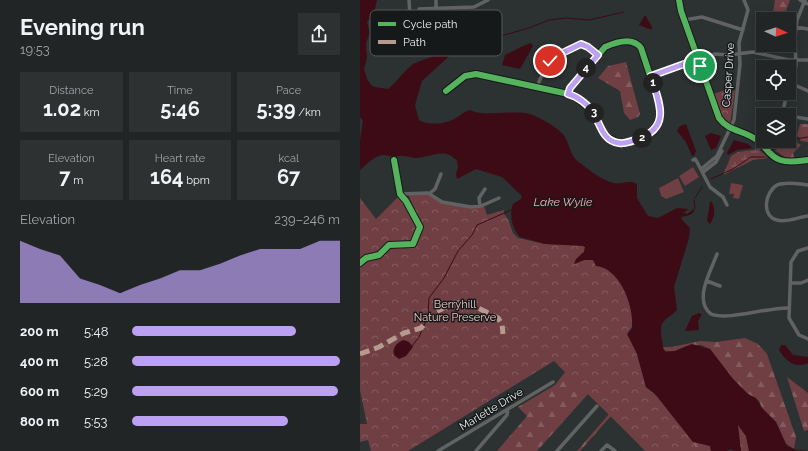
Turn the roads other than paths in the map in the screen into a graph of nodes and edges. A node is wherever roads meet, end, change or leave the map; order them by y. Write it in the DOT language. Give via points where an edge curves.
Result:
graph roads {
  1 [pos="410,0"];
  2 [pos="436,0"];
  3 [pos="488,0"];
  4 [pos="679,0"];
  5 [pos="744,0"];
  6 [pos="800,0"];
  7 [pos="806,2"];
  8 [pos="436,9"];
  9 [pos="410,10"];
  10 [pos="419,10"];
  11 [pos="684,20"];
  12 [pos="796,27"];
  13 [pos="808,29"];
  14 [pos="743,30"];
  15 [pos="796,52"];
  16 [pos="739,54"];
  17 [pos="598,55"];
  18 [pos="698,59"];
  19 [pos="796,60"];
  20 [pos="808,60"];
  21 [pos="651,76"];
  22 [pos="537,87"];
  23 [pos="796,87"];
  24 [pos="808,90"];
  25 [pos="446,91"];
  26 [pos="568,94"];
  27 [pos="796,117"];
  28 [pos="808,119"];
  29 [pos="731,129"];
  30 [pos="756,140"];
  31 [pos="765,148"];
  32 [pos="394,160"];
  33 [pos="693,160"];
  34 [pos="808,160"];
  35 [pos="702,170"];
  36 [pos="441,174"];
  37 [pos="808,185"];
  38 [pos="485,189"];
  39 [pos="430,193"];
  40 [pos="400,194"];
  41 [pos="499,198"];
  42 [pos="480,206"];
  43 [pos="727,206"];
  44 [pos="808,216"];
  45 [pos="808,248"];
  46 [pos="717,254"];
  47 [pos="360,263"];
  48 [pos="808,280"];
  49 [pos="707,281"];
  50 [pos="790,283"];
  51 [pos="720,286"];
  52 [pos="789,308"];
  53 [pos="808,339"];
  54 [pos="552,382"];
  55 [pos="597,406"];
  56 [pos="508,409"];
  57 [pos="438,451"];
  58 [pos="476,451"];
  59 [pos="557,451"];
  60 [pos="601,451"];
  61 [pos="615,451"];
  1 -- 9 [label="street"];
  2 -- 8 [label="street"];
  3 -- 8 [label="street" via="474,7"];
  4 -- 11 [label="street"];
  5 -- 14 [label="street, Casper Drive" via="748,10"];
  6 -- 7 [label="street"];
  7 -- 12 [label="street"];
  8 -- 10 [label="street"];
  11 -- 14 [label="street" via="702,17"];
  11 -- 18 [label="street"];
  12 -- 13 [label="street"];
  14 -- 16 [label="street, Casper Drive"];
  15 -- 19 [label="street"];
  16 -- 18 [label="street" via="715,54"];
  16 -- 19 [label="street" via="753,52"];
  16 -- 29 [label="street, Casper Drive" via="734,120"];
  17 -- 21 [label="street" via="605,47 630,41 641,48"];
  17 -- 22 [label="street" via="581,44 556,56 541,75"];
  17 -- 26 [label="street" via="570,88"];
  18 -- 21 [label="street"];
  18 -- 29 [label="street" via="719,118"];
  19 -- 20 [label="street"];
  21 -- 26 [label="street" via="660,106 656,127 652,133 630,142 619,143 608,138 592,110"];
  22 -- 25 [label="street" via="476,74 466,76"];
  22 -- 26 [label="street"];
  23 -- 24 [label="street"];
  27 -- 28 [label="street"];
  29 -- 30 [label="street"];
  29 -- 35 [label="street, Casper Drive" via="713,161"];
  31 -- 34 [label="street" via="781,160"];
  32 -- 40 [label="street"];
  33 -- 35 [label="street"];
  35 -- 43 [label="street" via="710,187 723,197"];
  36 -- 39 [label="street" via="435,189"];
  37 -- 44 [label="street" via="777,185 768,195 766,208 770,216 776,220"];
  38 -- 42 [label="street" via="479,198"];
  39 -- 40 [label="street"];
  39 -- 42 [label="street" via="442,202"];
  40 -- 47 [label="street" via="406,200 420,227 416,241 410,245 389,245 379,254"];
  41 -- 42 [label="street"];
  45 -- 50 [label="street" via="798,250 792,258"];
  46 -- 49 [label="street"];
  48 -- 50 [label="street"];
  49 -- 51 [label="street"];
  49 -- 52 [label="street" via="703,300 705,309 714,316"];
  50 -- 52 [label="street"];
  52 -- 53 [label="street" via="789,318 797,333"];
  54 -- 56 [label="street, Marlette Drive"];
  55 -- 59 [label="street"];
  56 -- 57 [label="street, Marlette Drive"];
  56 -- 58 [label="street" via="507,415"];
  60 -- 61 [label="street" via="607,445"];
}
